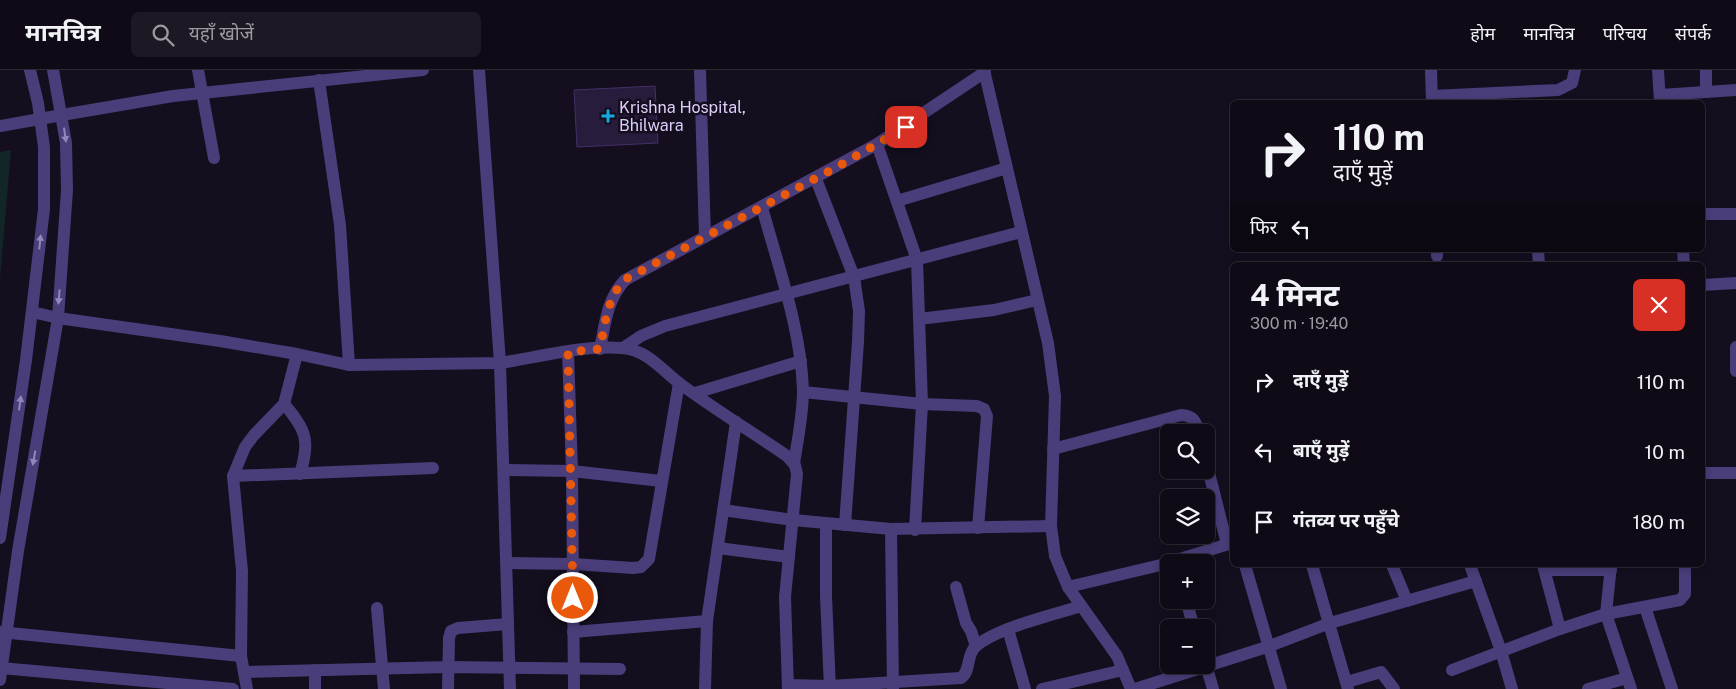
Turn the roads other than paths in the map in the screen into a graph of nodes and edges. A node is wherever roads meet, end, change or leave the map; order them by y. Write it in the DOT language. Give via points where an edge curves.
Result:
graph roads {
  1 [pos="30,70"];
  2 [pos="53,70"];
  3 [pos="198,70"];
  4 [pos="423,70"];
  5 [pos="479,70"];
  6 [pos="700,70"];
  7 [pos="1431,70"];
  8 [pos="1575,70"];
  9 [pos="1658,70"];
  10 [pos="1706,70"];
  11 [pos="985,71"];
  12 [pos="318,80"];
  13 [pos="1736,90"];
  14 [pos="1706,92"];
  15 [pos="203,93"];
  16 [pos="1538,97"];
  17 [pos="1432,99"];
  18 [pos="1660,99"];
  19 [pos="62,116"];
  20 [pos="40,119"];
  21 [pos="0,126"];
  22 [pos="877,144"];
  23 [pos="214,158"];
  24 [pos="1007,168"];
  25 [pos="816,178"];
  26 [pos="896,201"];
  27 [pos="762,207"];
  28 [pos="1705,214"];
  29 [pos="1736,214"];
  30 [pos="1021,232"];
  31 [pos="705,237"];
  32 [pos="917,260"];
  33 [pos="854,277"];
  34 [pos="1736,283"];
  35 [pos="1705,285"];
  36 [pos="786,295"];
  37 [pos="1037,300"];
  38 [pos="32,312"];
  39 [pos="58,318"];
  40 [pos="919,319"];
  41 [pos="1736,347"];
  42 [pos="623,348"];
  43 [pos="600,349"];
  44 [pos="568,352"];
  45 [pos="297,354"];
  46 [pos="801,361"];
  47 [pos="500,362"];
  48 [pos="349,366"];
  49 [pos="1736,371"];
  50 [pos="679,383"];
  51 [pos="803,392"];
  52 [pos="695,394"];
  53 [pos="854,398"];
  54 [pos="284,404"];
  55 [pos="922,404"];
  56 [pos="736,422"];
  57 [pos="1195,424"];
  58 [pos="1053,449"];
  59 [pos="794,463"];
  60 [pos="433,468"];
  61 [pos="504,470"];
  62 [pos="572,471"];
  63 [pos="1705,473"];
  64 [pos="1736,473"];
  65 [pos="300,474"];
  66 [pos="233,476"];
  67 [pos="1211,479"];
  68 [pos="661,480"];
  69 [pos="723,510"];
  70 [pos="793,520"];
  71 [pos="826,524"];
  72 [pos="845,525"];
  73 [pos="1051,526"];
  74 [pos="978,528"];
  75 [pos="891,529"];
  76 [pos="915,530"];
  77 [pos="0,538"];
  78 [pos="1230,544"];
  79 [pos="718,548"];
  80 [pos="1198,554"];
  81 [pos="789,557"];
  82 [pos="506,563"];
  83 [pos="573,564"];
  84 [pos="1160,565"];
  85 [pos="1246,567"];
  86 [pos="1313,567"];
  87 [pos="1395,567"];
  88 [pos="1471,567"];
  89 [pos="1611,567"];
  90 [pos="1686,567"];
  91 [pos="1544,568"];
  92 [pos="1476,581"];
  93 [pos="956,587"];
  94 [pos="1068,588"];
  95 [pos="1407,601"];
  96 [pos="1081,606"];
  97 [pos="1645,607"];
  98 [pos="377,608"];
  99 [pos="1606,614"];
  100 [pos="707,621"];
  101 [pos="1330,623"];
  102 [pos="508,624"];
  103 [pos="1008,629"];
  104 [pos="1560,629"];
  105 [pos="574,632"];
  106 [pos="3,633"];
  107 [pos="976,646"];
  108 [pos="1270,646"];
  109 [pos="1501,651"];
  110 [pos="241,656"];
  111 [pos="1215,663"];
  112 [pos="448,666"];
  113 [pos="382,668"];
  114 [pos="510,668"];
  115 [pos="574,668"];
  116 [pos="620,669"];
  117 [pos="315,670"];
  118 [pos="1123,670"];
  119 [pos="1452,670"];
  120 [pos="244,672"];
  121 [pos="1,674"];
  122 [pos="1181,674"];
  123 [pos="1208,674"];
  124 [pos="1629,684"];
  125 [pos="1347,685"];
  126 [pos="893,686"];
  127 [pos="788,687"];
  128 [pos="830,687"];
  129 [pos="233,689"];
  130 [pos="247,689"];
  131 [pos="315,689"];
  132 [pos="384,689"];
  133 [pos="448,689"];
  134 [pos="510,689"];
  135 [pos="574,689"];
  136 [pos="705,689"];
  137 [pos="1025,689"];
  138 [pos="1042,689"];
  139 [pos="1130,689"];
  140 [pos="1135,689"];
  141 [pos="1213,689"];
  142 [pos="1282,689"];
  143 [pos="1394,689"];
  144 [pos="1512,689"];
  145 [pos="1588,689"];
  146 [pos="1672,689"];
  1 -- 20 [label="street"];
  2 -- 19 [label="street"];
  3 -- 15 [label="street"];
  4 -- 12 [label="street"];
  5 -- 47 [label="street"];
  6 -- 31 [label="street"];
  7 -- 17 [label="street"];
  8 -- 16 [label="street" via="1572,83 1566,88"];
  9 -- 18 [label="street"];
  10 -- 14 [label="street"];
  11 -- 22 [label="street"];
  11 -- 24 [label="street"];
  12 -- 15 [label="street"];
  12 -- 48 [label="street" via="340,225"];
  13 -- 14 [label="street"];
  14 -- 18 [label="street"];
  15 -- 19 [label="street"];
  15 -- 23 [label="street"];
  16 -- 17 [label="street"];
  19 -- 20 [label="street"];
  19 -- 39 [label="street, one-way" via="67,190"];
  20 -- 21 [label="street"];
  38 -- 20 [label="street, one-way" via="44,209 44,147"];
  22 -- 25 [label="street"];
  22 -- 26 [label="street"];
  24 -- 26 [label="street"];
  24 -- 30 [label="street"];
  25 -- 27 [label="street"];
  25 -- 33 [label="street"];
  26 -- 32 [label="street"];
  27 -- 31 [label="street"];
  27 -- 36 [label="street"];
  28 -- 29 [label="street"];
  30 -- 32 [label="street"];
  30 -- 37 [label="street"];
  31 -- 43 [label="street" via="624,280 609,305"];
  32 -- 33 [label="street"];
  32 -- 40 [label="street"];
  33 -- 36 [label="street"];
  33 -- 53 [label="street" via="858,327"];
  34 -- 35 [label="street"];
  36 -- 42 [label="street" via="665,326"];
  36 -- 46 [label="street"];
  37 -- 40 [label="street" via="994,310"];
  37 -- 58 [label="street" via="1053,375"];
  38 -- 39 [label="street"];
  77 -- 38 [label="street, one-way"];
  39 -- 45 [label="street"];
  39 -- 106 [label="street, one-way"];
  40 -- 55 [label="street"];
  41 -- 49 [label="street"];
  42 -- 43 [label="street"];
  42 -- 50 [label="street" via="654,361"];
  43 -- 44 [label="street"];
  44 -- 47 [label="street"];
  44 -- 62 [label="street"];
  45 -- 48 [label="street"];
  45 -- 54 [label="street"];
  46 -- 51 [label="street"];
  46 -- 52 [label="street"];
  47 -- 48 [label="street"];
  47 -- 61 [label="street"];
  50 -- 52 [label="street"];
  50 -- 68 [label="street"];
  51 -- 53 [label="street"];
  51 -- 59 [label="street"];
  52 -- 56 [label="street"];
  53 -- 55 [label="street"];
  53 -- 72 [label="street"];
  54 -- 65 [label="street" via="296,417 307,442"];
  54 -- 66 [label="street" via="254,435"];
  55 -- 74 [label="street" via="977,406 986,412"];
  55 -- 76 [label="street"];
  56 -- 59 [label="street"];
  56 -- 69 [label="street"];
  57 -- 58 [label="street" via="1188,415 1181,415"];
  58 -- 73 [label="street"];
  59 -- 70 [label="street" via="797,474"];
  60 -- 65 [label="street"];
  61 -- 62 [label="street"];
  61 -- 82 [label="street"];
  62 -- 68 [label="street"];
  62 -- 83 [label="street"];
  63 -- 64 [label="street"];
  65 -- 66 [label="street"];
  66 -- 110 [label="street" via="242,571"];
  67 -- 78 [label="street"];
  68 -- 83 [label="street" via="646,564 633,568"];
  69 -- 70 [label="street"];
  69 -- 79 [label="street"];
  70 -- 71 [label="street"];
  70 -- 81 [label="street"];
  71 -- 72 [label="street"];
  71 -- 128 [label="street"];
  72 -- 75 [label="street"];
  73 -- 74 [label="street"];
  73 -- 94 [label="street" via="1056,556"];
  74 -- 76 [label="street"];
  75 -- 76 [label="street"];
  75 -- 126 [label="street"];
  78 -- 80 [label="street"];
  79 -- 81 [label="street"];
  79 -- 100 [label="street"];
  81 -- 127 [label="street" via="785,597"];
  82 -- 83 [label="street"];
  82 -- 102 [label="street"];
  83 -- 105 [label="street"];
  84 -- 94 [label="street"];
  85 -- 108 [label="street"];
  86 -- 101 [label="street"];
  87 -- 95 [label="street"];
  88 -- 92 [label="street"];
  89 -- 91 [label="street"];
  89 -- 99 [label="street"];
  90 -- 97 [label="street" via="1682,599"];
  91 -- 104 [label="street"];
  92 -- 95 [label="street"];
  92 -- 109 [label="street"];
  93 -- 107 [label="street"];
  94 -- 96 [label="street"];
  95 -- 101 [label="street"];
  96 -- 103 [label="street"];
  96 -- 118 [label="street" via="1106,639"];
  97 -- 99 [label="street"];
  97 -- 146 [label="street"];
  98 -- 113 [label="street"];
  99 -- 104 [label="street"];
  99 -- 124 [label="street"];
  100 -- 105 [label="street"];
  100 -- 136 [label="street"];
  101 -- 108 [label="street"];
  101 -- 125 [label="street"];
  102 -- 112 [label="street" via="458,628 451,632"];
  102 -- 114 [label="street"];
  103 -- 107 [label="street"];
  103 -- 137 [label="street"];
  104 -- 109 [label="street"];
  105 -- 115 [label="street"];
  106 -- 110 [label="street"];
  106 -- 121 [label="street"];
  107 -- 126 [label="street" via="961,678"];
  108 -- 111 [label="street"];
  108 -- 142 [label="street"];
  109 -- 119 [label="street"];
  109 -- 144 [label="street"];
  110 -- 120 [label="street"];
  112 -- 113 [label="street"];
  112 -- 114 [label="street"];
  112 -- 133 [label="street"];
  113 -- 117 [label="street"];
  113 -- 132 [label="street"];
  114 -- 115 [label="street"];
  114 -- 134 [label="street"];
  115 -- 116 [label="street"];
  115 -- 135 [label="street"];
  117 -- 120 [label="street"];
  117 -- 131 [label="street"];
  118 -- 138 [label="street"];
  118 -- 139 [label="street"];
  120 -- 130 [label="street"];
  121 -- 129 [label="street"];
  122 -- 140 [label="street"];
  123 -- 141 [label="street"];
  124 -- 145 [label="street"];
  125 -- 143 [label="street" via="1381,672"];
  126 -- 128 [label="street"];
  127 -- 128 [label="street"];
}
